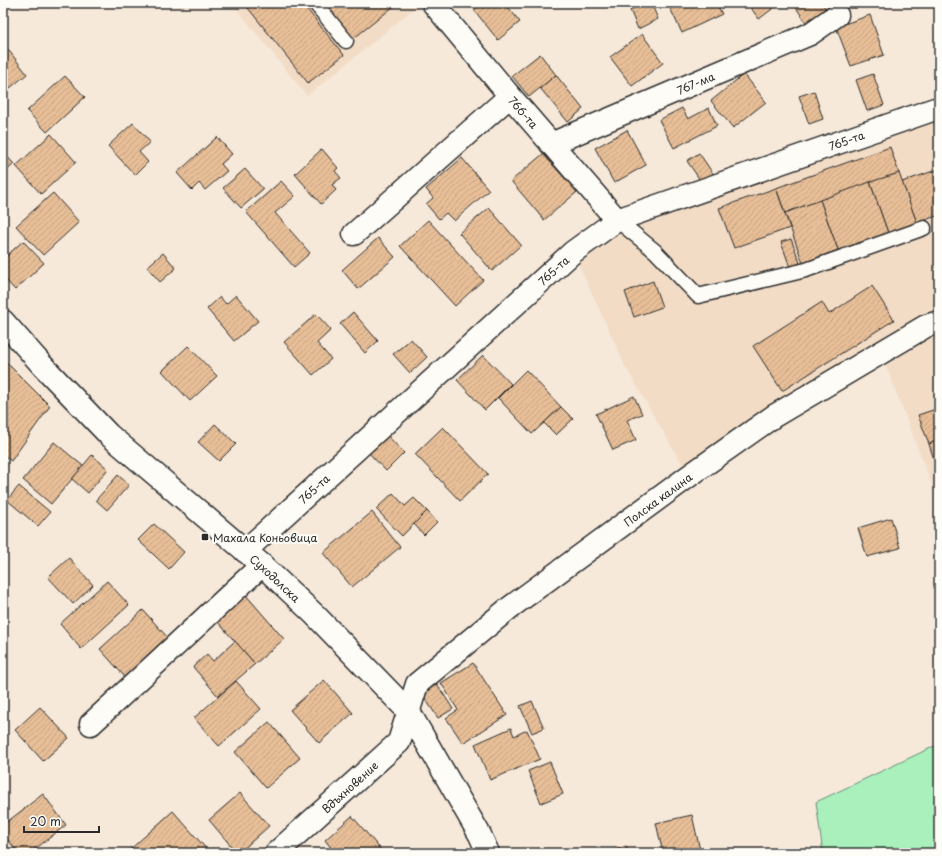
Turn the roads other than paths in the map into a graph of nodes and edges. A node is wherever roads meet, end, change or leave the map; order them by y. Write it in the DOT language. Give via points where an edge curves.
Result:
graph roads {
  1 [pos="315,3"];
  2 [pos="434,3"];
  3 [pos="837,15"];
  4 [pos="346,41"];
  5 [pos="510,96"];
  6 [pos="935,109"];
  7 [pos="551,144"];
  8 [pos="617,220"];
  9 [pos="924,228"];
  10 [pos="354,234"];
  11 [pos="3,321"];
  12 [pos="939,322"];
  13 [pos="245,551"];
  14 [pos="262,565"];
  15 [pos="409,712"];
  16 [pos="91,724"];
  17 [pos="276,853"];
  18 [pos="488,853"];
  1 -- 4 [label="lane"];
  2 -- 5 [label="street, 766-та"];
  3 -- 7 [label="street, 767-ма" via="810,34"];
  5 -- 7 [label="street, 766-та"];
  5 -- 10 [label="street"];
  6 -- 8 [label="street, 765-та"];
  7 -- 8 [label="street, 766-та"];
  8 -- 9 [label="lane" via="655,251 698,296 806,270"];
  8 -- 13 [label="street, 765-та" via="573,252"];
  11 -- 13 [label="street, Суходолска" via="109,435"];
  12 -- 15 [label="street, Полска калина" via="926,326 774,416 520,599 417,684"];
  13 -- 14 [label="street, Суходолска"];
  14 -- 15 [label="street, Суходолска" via="315,615"];
  14 -- 16 [label="street"];
  15 -- 17 [label="street, Вдъхновение" via="399,742"];
  15 -- 18 [label="street, Суходолска"];
}
